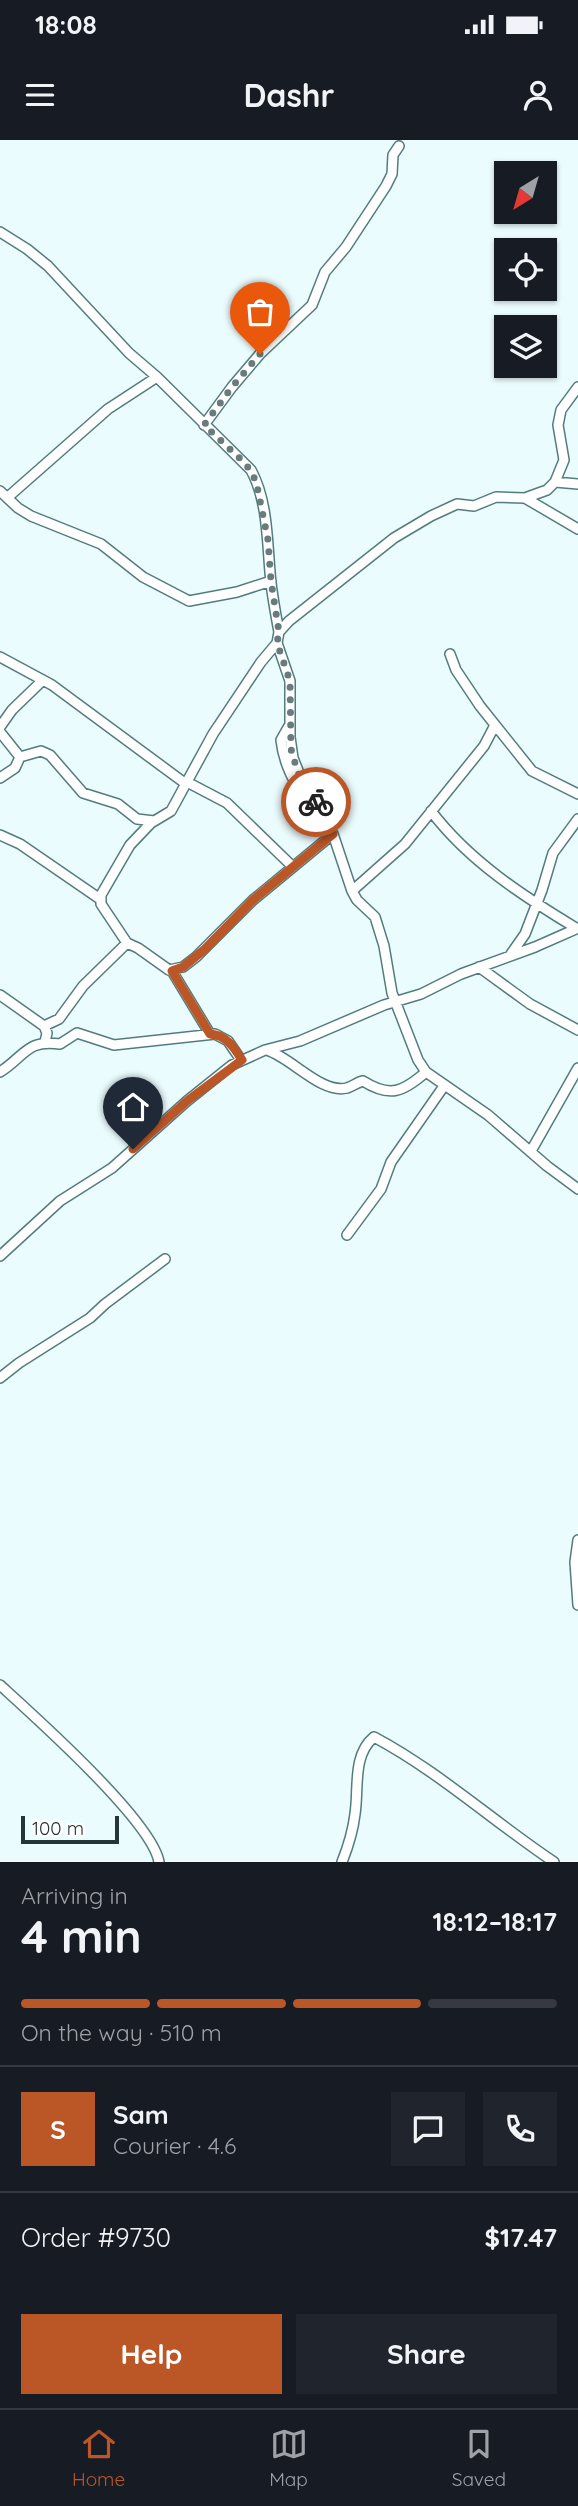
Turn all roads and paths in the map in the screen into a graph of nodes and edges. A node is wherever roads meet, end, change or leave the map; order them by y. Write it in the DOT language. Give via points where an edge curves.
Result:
graph roads {
  1 [pos="399,146"];
  2 [pos="0,232"];
  3 [pos="157,377"];
  4 [pos="578,387"];
  5 [pos="204,425"];
  6 [pos="555,482"];
  7 [pos="578,484"];
  8 [pos="4,494"];
  9 [pos="525,498"];
  10 [pos="578,529"];
  11 [pos="271,581"];
  12 [pos="279,632"];
  13 [pos="277,643"];
  14 [pos="450,654"];
  15 [pos="0,657"];
  16 [pos="43,680"];
  17 [pos="495,725"];
  18 [pos="0,729"];
  19 [pos="20,757"];
  20 [pos="0,778"];
  21 [pos="186,783"];
  22 [pos="578,794"];
  23 [pos="431,811"];
  24 [pos="578,819"];
  25 [pos="154,821"];
  26 [pos="333,834"];
  27 [pos="0,835"];
  28 [pos="293,867"];
  29 [pos="352,891"];
  30 [pos="100,899"];
  31 [pos="537,904"];
  32 [pos="577,928"];
  33 [pos="127,943"];
  34 [pos="510,955"];
  35 [pos="479,967"];
  36 [pos="172,971"];
  37 [pos="0,995"];
  38 [pos="395,1001"];
  39 [pos="44,1027"];
  40 [pos="578,1030"];
  41 [pos="210,1034"];
  42 [pos="45,1042"];
  43 [pos="265,1050"];
  44 [pos="242,1060"];
  45 [pos="578,1068"];
  46 [pos="0,1072"];
  47 [pos="426,1072"];
  48 [pos="444,1086"];
  49 [pos="531,1152"];
  50 [pos="578,1189"];
  51 [pos="347,1235"];
  52 [pos="0,1256"];
  53 [pos="166,1259"];
  54 [pos="0,1378"];
  55 [pos="578,1540"];
  56 [pos="578,1605"];
  57 [pos="0,1685"];
  58 [pos="159,1862"];
  59 [pos="342,1862"];
  60 [pos="554,1862"];
  1 -- 5 [label="street" via="386,186 325,272 312,305 260,354"];
  2 -- 3 [label="street" via="48,266"];
  3 -- 5 [label="street"];
  3 -- 8 [label="street" via="108,410"];
  4 -- 6 [label="street" via="559,417 565,455"];
  5 -- 11 [label="street" via="254,475 268,540"];
  6 -- 7 [label="street"];
  6 -- 9 [label="street"];
  8 -- 11 [label="street" via="31,516 101,544 143,577 189,601"];
  9 -- 10 [label="street"];
  9 -- 12 [label="street" via="496,497 474,506 457,504 410,527"];
  11 -- 12 [label="street"];
  12 -- 13 [label="street"];
  13 -- 21 [label="street" via="222,721"];
  13 -- 26 [label="street" via="290,681 289,737 295,766"];
  14 -- 17 [label="street"];
  15 -- 16 [label="street"];
  16 -- 18 [label="street" via="12,710"];
  16 -- 21 [label="street"];
  17 -- 22 [label="street" via="532,772"];
  17 -- 23 [label="street" via="484,746"];
  18 -- 19 [label="street"];
  19 -- 20 [label="street" via="15,768"];
  19 -- 25 [label="street" via="38,751 48,754 83,793 118,804 137,820"];
  21 -- 25 [label="street" via="169,814"];
  21 -- 28 [label="street" via="227,803"];
  23 -- 29 [label="street" via="389,860"];
  23 -- 31 [label="street" via="468,853"];
  24 -- 31 [label="street" via="553,853"];
  25 -- 30 [label="street" via="124,853"];
  26 -- 28 [label="street"];
  26 -- 29 [label="street"];
  27 -- 30 [label="street"];
  28 -- 36 [label="street" via="205,949"];
  29 -- 38 [label="street" via="376,920"];
  30 -- 33 [label="street"];
  31 -- 32 [label="street"];
  31 -- 34 [label="street"];
  32 -- 34 [label="street"];
  33 -- 36 [label="street"];
  33 -- 39 [label="street" via="83,986 59,1019"];
  34 -- 35 [label="street"];
  35 -- 38 [label="street"];
  35 -- 40 [label="street" via="530,1004"];
  36 -- 41 [label="street"];
  37 -- 39 [label="street"];
  38 -- 43 [label="street" via="300,1041"];
  38 -- 47 [label="street"];
  39 -- 42 [label="street"];
  41 -- 42 [label="street" via="114,1045 77,1033 60,1044"];
  41 -- 44 [label="street" via="228,1041"];
  42 -- 46 [label="street" via="33,1045"];
  43 -- 44 [label="street"];
  43 -- 47 [label="street" via="332,1087 346,1088 363,1081 377,1090 394,1091"];
  44 -- 52 [label="street" via="187,1101 112,1168 60,1202"];
  45 -- 49 [label="street"];
  47 -- 48 [label="street"];
  48 -- 49 [label="street"];
  48 -- 51 [label="street"];
  49 -- 50 [label="street"];
  53 -- 54 [label="street" via="90,1318"];
  55 -- 56 [label="street"];
  57 -- 58 [label="street" via="135,1819"];
  59 -- 60 [label="street" via="356,1811 355,1789 363,1750 374,1737"];
}
